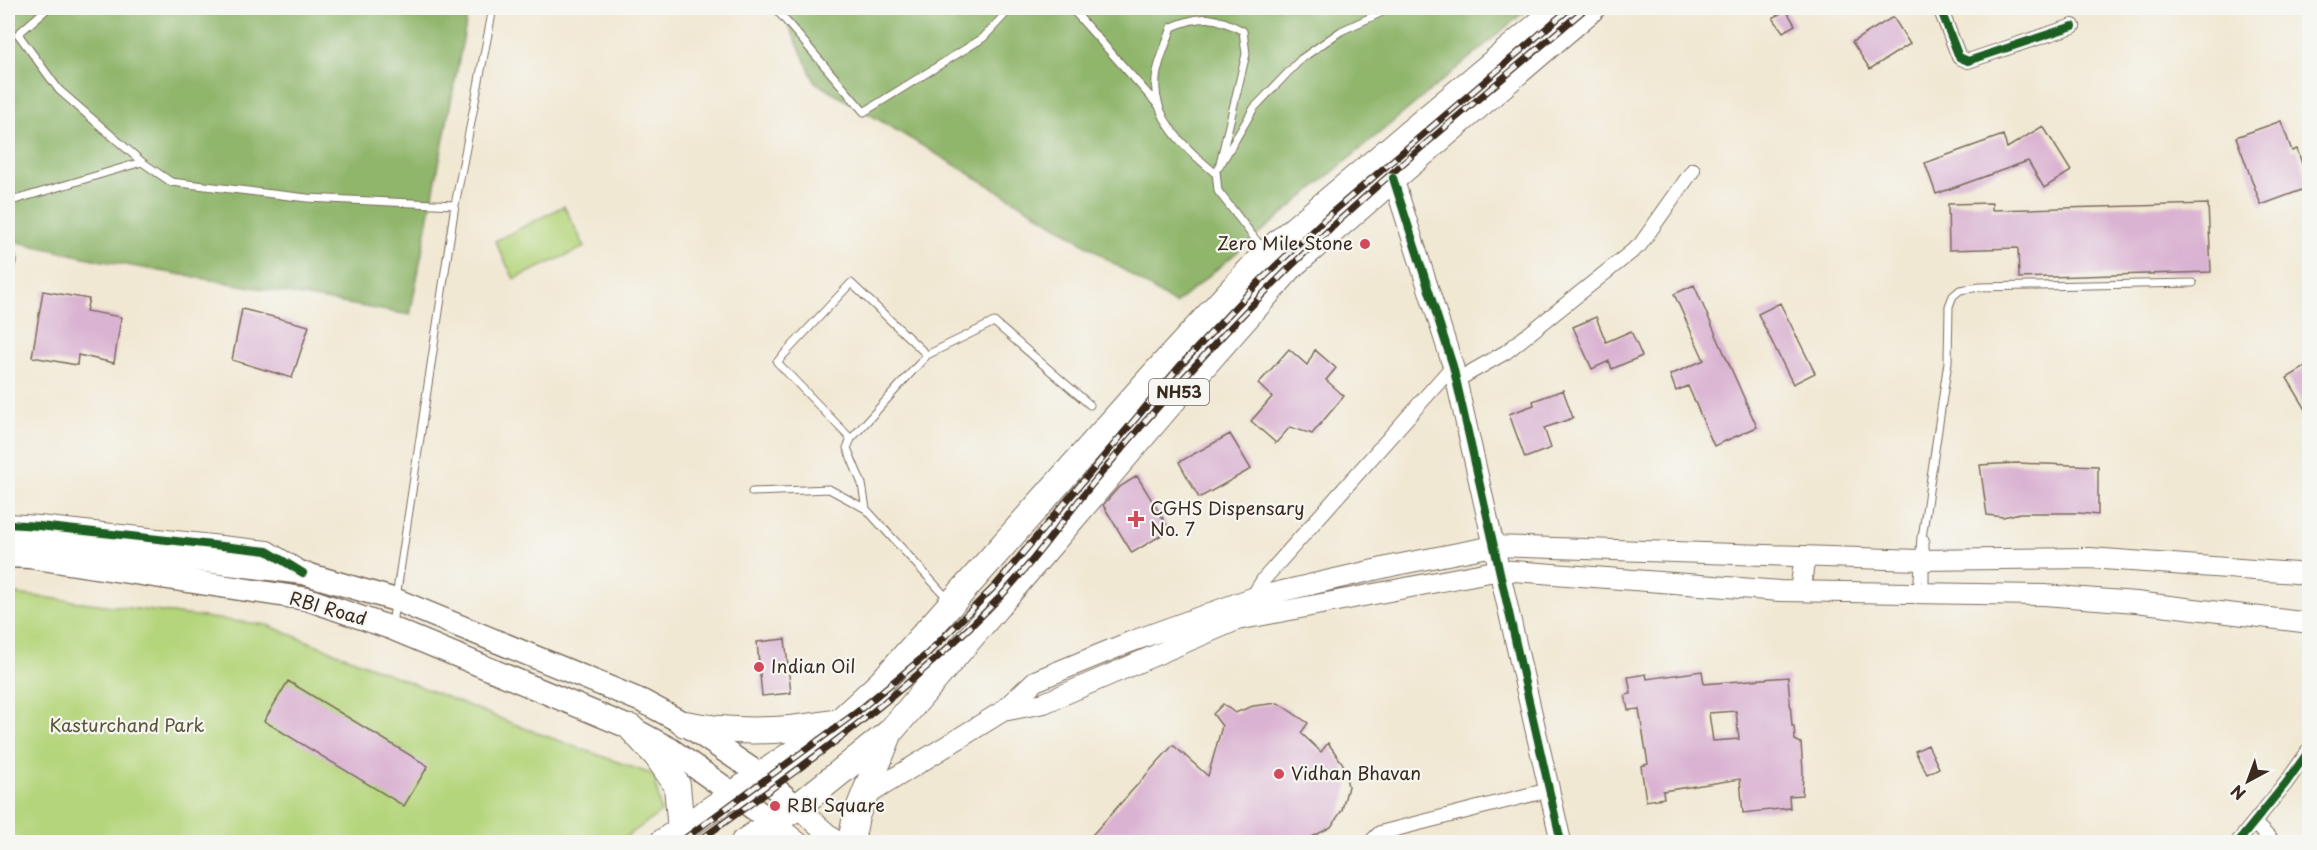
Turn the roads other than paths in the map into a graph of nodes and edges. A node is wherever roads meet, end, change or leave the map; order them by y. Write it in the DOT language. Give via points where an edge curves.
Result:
graph roads {
  1 [pos="48,8"];
  2 [pos="492,8"];
  3 [pos="775,8"];
  4 [pos="1011,8"];
  5 [pos="1071,8"];
  6 [pos="1391,8"];
  7 [pos="1559,8"];
  8 [pos="1592,8"];
  9 [pos="1940,8"];
  10 [pos="2073,26"];
  11 [pos="1157,104"];
  12 [pos="142,162"];
  13 [pos="1217,170"];
  14 [pos="1693,170"];
  15 [pos="1393,178"];
  16 [pos="8,202"];
  17 [pos="455,205"];
  18 [pos="13,259"];
  19 [pos="1275,263"];
  20 [pos="8,275"];
  21 [pos="2193,283"];
  22 [pos="927,355"];
  23 [pos="1455,373"];
  24 [pos="1090,405"];
  25 [pos="851,439"];
  26 [pos="752,492"];
  27 [pos="866,509"];
  28 [pos="8,524"];
  29 [pos="8,540"];
  30 [pos="1494,546"];
  31 [pos="8,556"];
  32 [pos="1805,556"];
  33 [pos="1922,560"];
  34 [pos="1500,570"];
  35 [pos="303,573"];
  36 [pos="2310,577"];
  37 [pos="1800,591"];
  38 [pos="1921,592"];
  39 [pos="1252,598"];
  40 [pos="396,600"];
  41 [pos="951,602"];
  42 [pos="1237,620"];
  43 [pos="2310,623"];
  44 [pos="391,628"];
  45 [pos="1003,711"];
  46 [pos="840,722"];
  47 [pos="685,724"];
  48 [pos="631,728"];
  49 [pos="890,732"];
  50 [pos="2310,749"];
  51 [pos="762,776"];
  52 [pos="1550,790"];
  53 [pos="734,794"];
  54 [pos="864,797"];
  55 [pos="797,807"];
  56 [pos="774,823"];
  57 [pos="2254,823"];
  58 [pos="672,837"];
  59 [pos="744,843"];
  60 [pos="798,843"];
  61 [pos="837,843"];
  62 [pos="851,843"];
  63 [pos="1371,843"];
  64 [pos="1562,843"];
  65 [pos="2238,843"];
  66 [pos="2273,843"];
  1 -- 12 [label="lane" via="18,34 58,90"];
  2 -- 17 [label="lane"];
  3 -- 4 [label="lane" via="864,112 983,38"];
  5 -- 11 [label="lane"];
  6 -- 13 [label="lane" via="1341,31 1301,58 1254,108"];
  7 -- 19 [label="highway, NH53"];
  8 -- 15 [label="highway, NH53"];
  9 -- 10 [label="street" via="1959,57 1968,61"];
  11 -- 13 [label="lane" via="1188,150"];
  11 -- 13 [label="lane" via="1157,73 1172,27 1190,19 1222,19 1243,31 1246,54"];
  12 -- 16 [label="lane"];
  12 -- 17 [label="lane" via="171,182 307,198"];
  13 -- 19 [label="lane" via="1218,191"];
  14 -- 23 [label="street" via="1640,245 1506,352"];
  15 -- 19 [label="highway, NH53" via="1292,265"];
  15 -- 23 [label="main road"];
  17 -- 40 [label="lane"];
  18 -- 20 [label="lane"];
  19 -- 41 [label="highway, NH53" via="1151,378"];
  19 -- 49 [label="highway, NH53" via="1166,408"];
  21 -- 33 [label="lane" via="1980,287 1960,290 1953,296 1949,306 1948,362 1920,539"];
  22 -- 24 [label="lane" via="994,322"];
  22 -- 25 [label="lane"];
  22 -- 25 [label="lane" via="851,283 777,362"];
  23 -- 30 [label="main road"];
  23 -- 39 [label="street" via="1264,579"];
  25 -- 27 [label="lane" via="847,448 862,484"];
  26 -- 27 [label="lane" via="829,489"];
  27 -- 41 [label="lane"];
  28 -- 35 [label="main road" via="267,550"];
  29 -- 35 [label="main road"];
  30 -- 32 [label="main road"];
  30 -- 34 [label="main road"];
  30 -- 39 [label="main road"];
  31 -- 44 [label="main road, RBI Road" via="307,600"];
  32 -- 33 [label="main road"];
  32 -- 37 [label="main road"];
  33 -- 36 [label="main road" via="2090,558"];
  33 -- 38 [label="lane"];
  34 -- 37 [label="main road"];
  34 -- 42 [label="main road"];
  34 -- 52 [label="main road"];
  35 -- 40 [label="main road"];
  37 -- 38 [label="main road"];
  38 -- 43 [label="main road" via="2136,602"];
  39 -- 42 [label="street"];
  39 -- 45 [label="main road" via="1035,681"];
  40 -- 44 [label="lane"];
  40 -- 47 [label="main road" via="642,701"];
  41 -- 46 [label="highway, NH53"];
  42 -- 45 [label="main road" via="1044,703"];
  44 -- 48 [label="main road, RBI Road"];
  45 -- 54 [label="main road"];
  46 -- 47 [label="highway" via="793,730 751,731"];
  46 -- 51 [label="highway, NH53"];
  47 -- 51 [label="main road"];
  48 -- 53 [label="main road, RBI Road" via="670,749"];
  48 -- 58 [label="highway" via="677,785"];
  49 -- 54 [label="highway"];
  49 -- 55 [label="highway, NH53"];
  50 -- 57 [label="street"];
  51 -- 53 [label="highway"];
  51 -- 55 [label="main road"];
  52 -- 63 [label="street" via="1380,833"];
  52 -- 64 [label="main road"];
  53 -- 56 [label="main road, RBI Road"];
  53 -- 58 [label="highway"];
  54 -- 62 [label="highway"];
  55 -- 56 [label="highway"];
  55 -- 61 [label="main road"];
  56 -- 59 [label="highway"];
  56 -- 60 [label="main road"];
  57 -- 65 [label="street"];
  57 -- 66 [label="street"];
}
